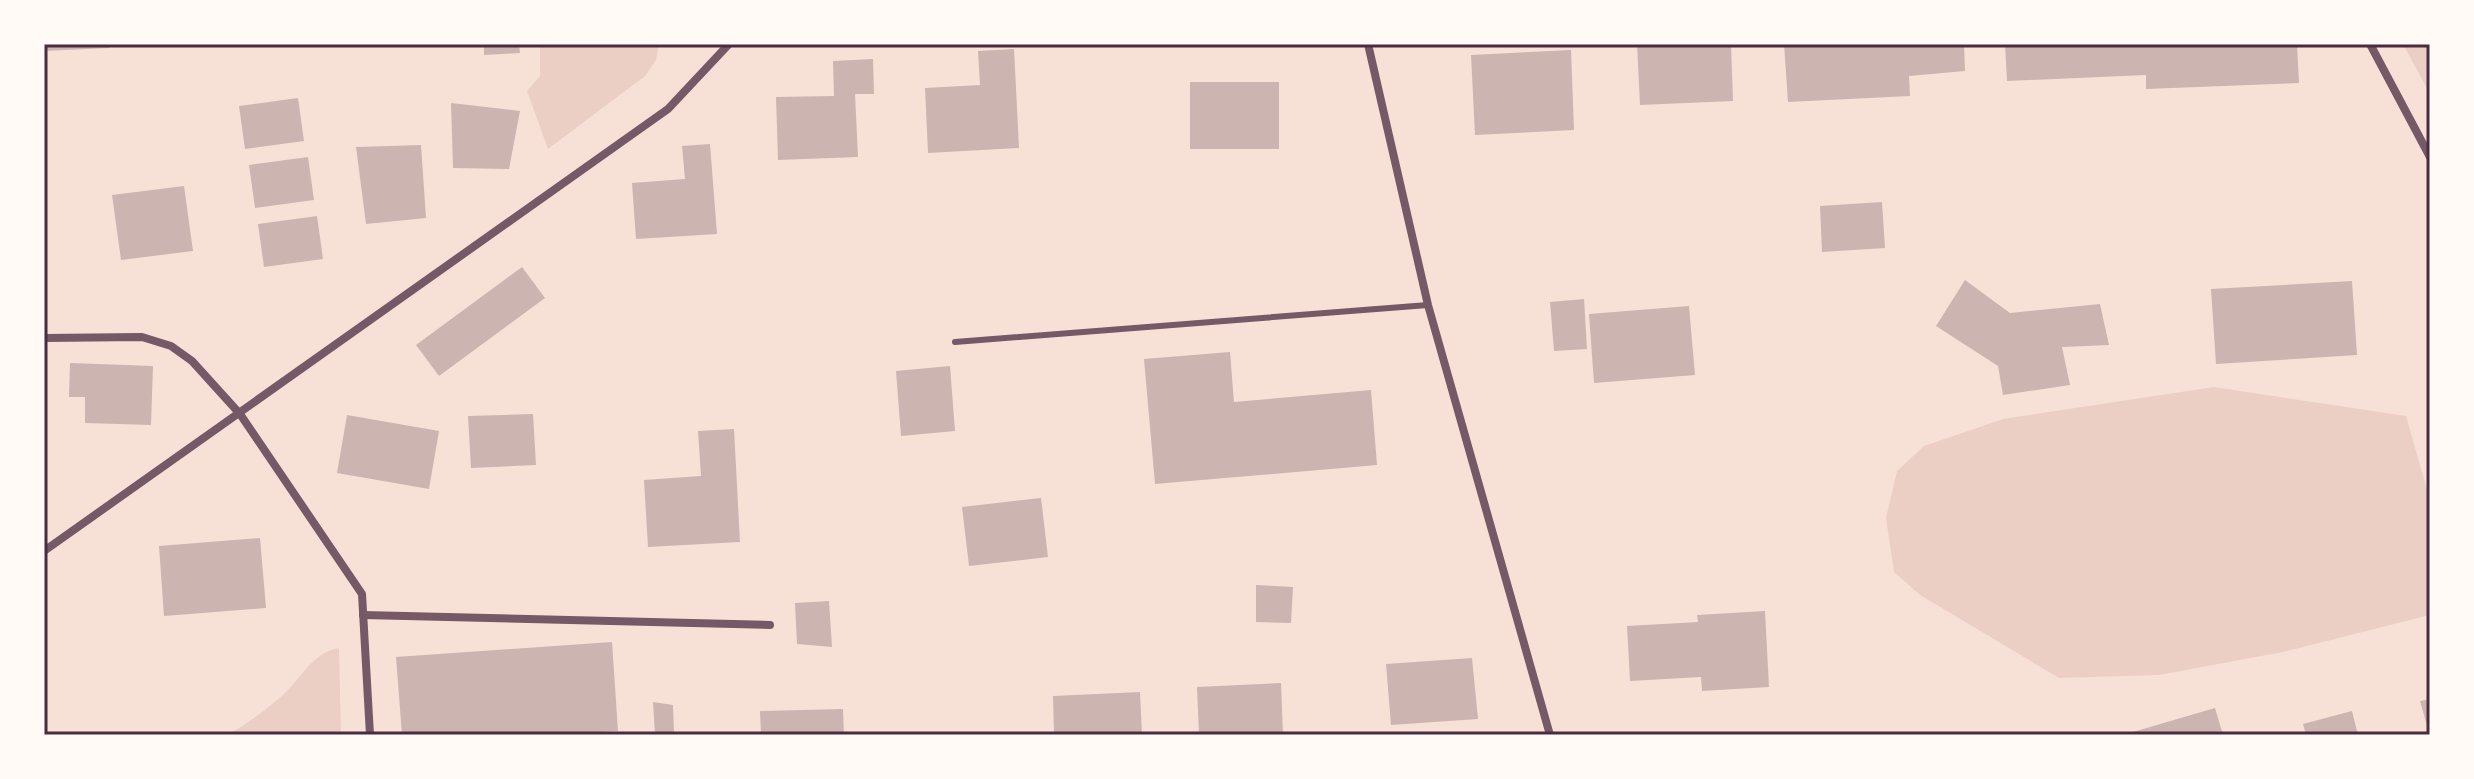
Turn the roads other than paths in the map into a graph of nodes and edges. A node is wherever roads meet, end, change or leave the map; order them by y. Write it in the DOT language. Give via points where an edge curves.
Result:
graph roads {
  1 [pos="729,44"];
  2 [pos="1368,44"];
  3 [pos="2370,44"];
  4 [pos="2430,157"];
  5 [pos="1428,305"];
  6 [pos="44,338"];
  7 [pos="955,342"];
  8 [pos="240,414"];
  9 [pos="44,551"];
  10 [pos="363,615"];
  11 [pos="770,625"];
  12 [pos="370,735"];
  13 [pos="1550,735"];
  1 -- 8 [label="street" via="668,109"];
  2 -- 5 [label="street"];
  3 -- 4 [label="street"];
  5 -- 7 [label="lane"];
  5 -- 13 [label="street"];
  6 -- 8 [label="street" via="142,337 171,346 192,361"];
  8 -- 9 [label="street"];
  8 -- 10 [label="street" via="362,594"];
  10 -- 11 [label="street"];
  10 -- 12 [label="street"];
}
